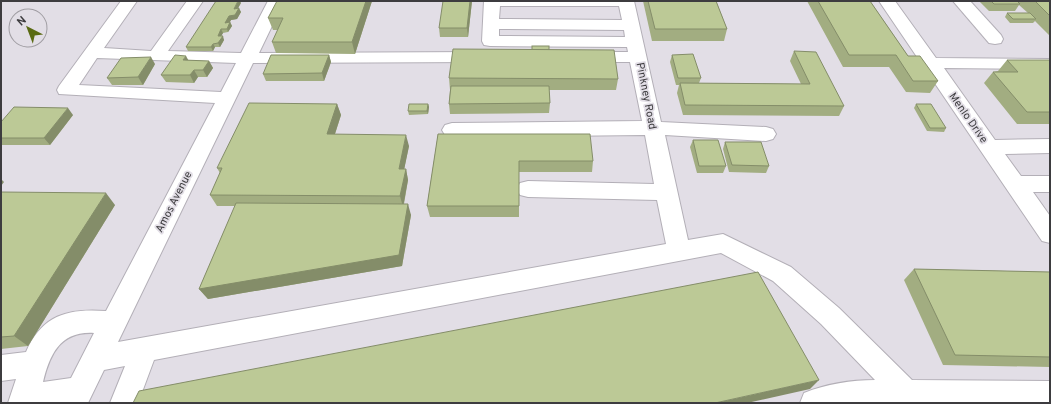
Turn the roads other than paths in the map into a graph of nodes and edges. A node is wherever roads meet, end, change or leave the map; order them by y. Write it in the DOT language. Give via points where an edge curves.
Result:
graph roads {
  1 [pos="129,1"];
  2 [pos="196,1"];
  3 [pos="276,1"];
  4 [pos="492,1"];
  5 [pos="626,1"];
  6 [pos="887,1"];
  7 [pos="961,1"];
  8 [pos="995,39"];
  9 [pos="635,41"];
  10 [pos="92,53"];
  11 [pos="156,56"];
  12 [pos="247,58"];
  13 [pos="929,63"];
  14 [pos="1050,64"];
  15 [pos="227,98"];
  16 [pos="652,128"];
  17 [pos="452,130"];
  18 [pos="766,134"];
  19 [pos="1050,146"];
  20 [pos="989,147"];
  21 [pos="1015,184"];
  22 [pos="1050,184"];
  23 [pos="528,189"];
  24 [pos="666,192"];
  25 [pos="1047,225"];
  26 [pos="679,250"];
  27 [pos="113,324"];
  28 [pos="145,350"];
  29 [pos="95,359"];
  30 [pos="33,364"];
  31 [pos="1,368"];
  32 [pos="1050,395"];
  33 [pos="76,397"];
  34 [pos="908,398"];
  35 [pos="24,402"];
  36 [pos="124,403"];
  37 [pos="814,403"];
  1 -- 10 [label="street"];
  2 -- 11 [label="street"];
  3 -- 12 [label="street, Amos Avenue"];
  4 -- 5 [label="street"];
  4 -- 9 [label="street" via="490,41"];
  5 -- 9 [label="street, Pinkney Road"];
  6 -- 13 [label="street, Menlo Drive"];
  7 -- 8 [label="street"];
  9 -- 12 [label="street"];
  9 -- 16 [label="street, Pinkney Road"];
  10 -- 11 [label="street"];
  10 -- 15 [label="street" via="66,90"];
  11 -- 12 [label="street"];
  12 -- 15 [label="street, Amos Avenue"];
  13 -- 14 [label="street"];
  13 -- 20 [label="street, Menlo Drive"];
  15 -- 27 [label="street, Amos Avenue"];
  16 -- 17 [label="street"];
  16 -- 18 [label="street"];
  16 -- 24 [label="street, Pinkney Road"];
  19 -- 20 [label="street"];
  20 -- 21 [label="street, Menlo Drive"];
  21 -- 22 [label="street"];
  21 -- 25 [label="street, Menlo Drive"];
  23 -- 24 [label="street"];
  24 -- 26 [label="street, Pinkney Road"];
  26 -- 28 [label="street"];
  26 -- 34 [label="street" via="723,243 782,274 830,316"];
  27 -- 29 [label="street, Amos Avenue"];
  27 -- 30 [label="street" via="79,322 61,327 46,340"];
  28 -- 29 [label="street"];
  28 -- 36 [label="street"];
  29 -- 33 [label="street, Amos Avenue"];
  30 -- 31 [label="street"];
  30 -- 35 [label="street"];
  32 -- 34 [label="street"];
  33 -- 35 [label="street" via="39,396"];
  34 -- 37 [label="street" via="858,394"];
}
